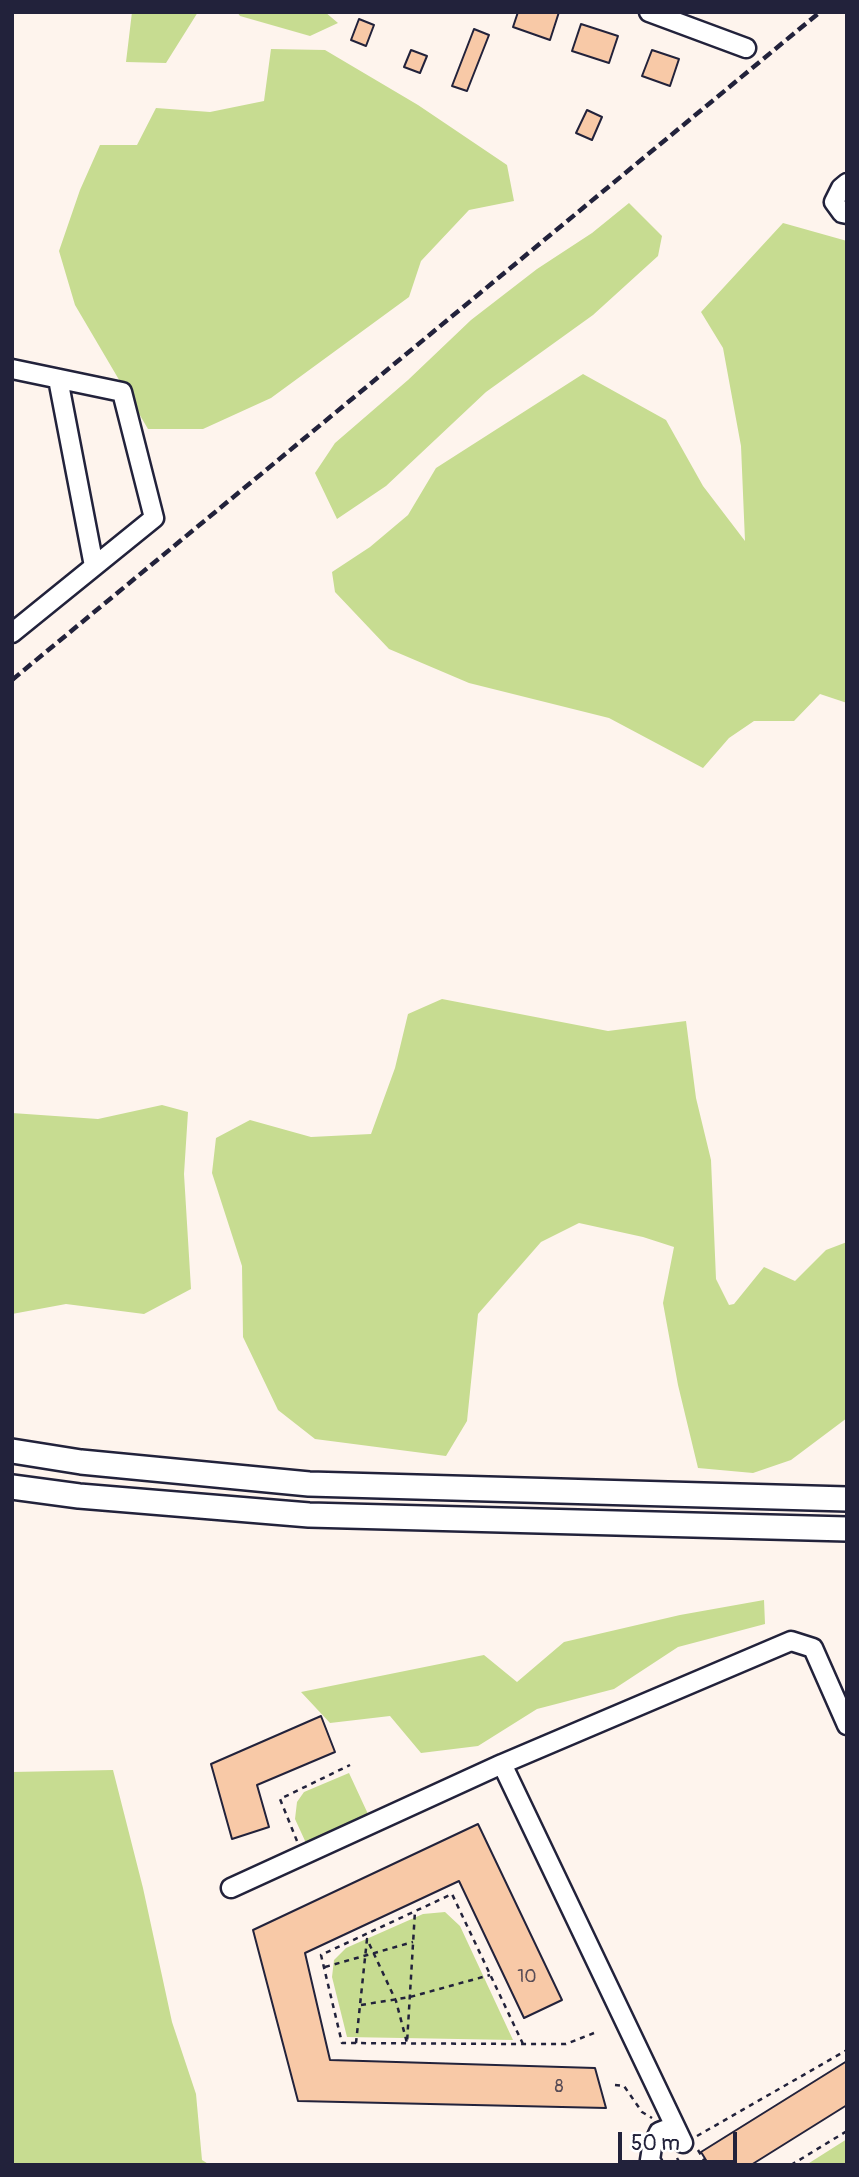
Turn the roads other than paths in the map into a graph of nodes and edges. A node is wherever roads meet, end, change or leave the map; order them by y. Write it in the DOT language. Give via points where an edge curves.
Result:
graph roads {
  1 [pos="649,12"];
  2 [pos="746,48"];
  3 [pos="844,186"];
  4 [pos="847,214"];
  5 [pos="12,369"];
  6 [pos="58,379"];
  7 [pos="94,566"];
  8 [pos="12,633"];
  9 [pos="12,1451"];
  10 [pos="12,1487"];
  11 [pos="847,1499"];
  12 [pos="847,1529"];
  13 [pos="847,1725"];
  14 [pos="502,1764"];
  15 [pos="231,1888"];
  16 [pos="674,2126"];
  17 [pos="688,2141"];
  18 [pos="653,2165"];
  1 -- 2 [label="street"];
  3 -- 4 [label="street" via="834,202"];
  5 -- 6 [label="street"];
  6 -- 7 [label="street"];
  6 -- 7 [label="street" via="122,392 154,519"];
  7 -- 8 [label="street"];
  9 -- 11 [label="main road" via="309,1484"];
  10 -- 12 [label="main road" via="309,1515"];
  13 -- 14 [label="street" via="813,1648 791,1640"];
  14 -- 15 [label="street"];
  14 -- 16 [label="street"];
  16 -- 17 [label="street"];
  16 -- 18 [label="street" via="659,2132 652,2147"];
}
